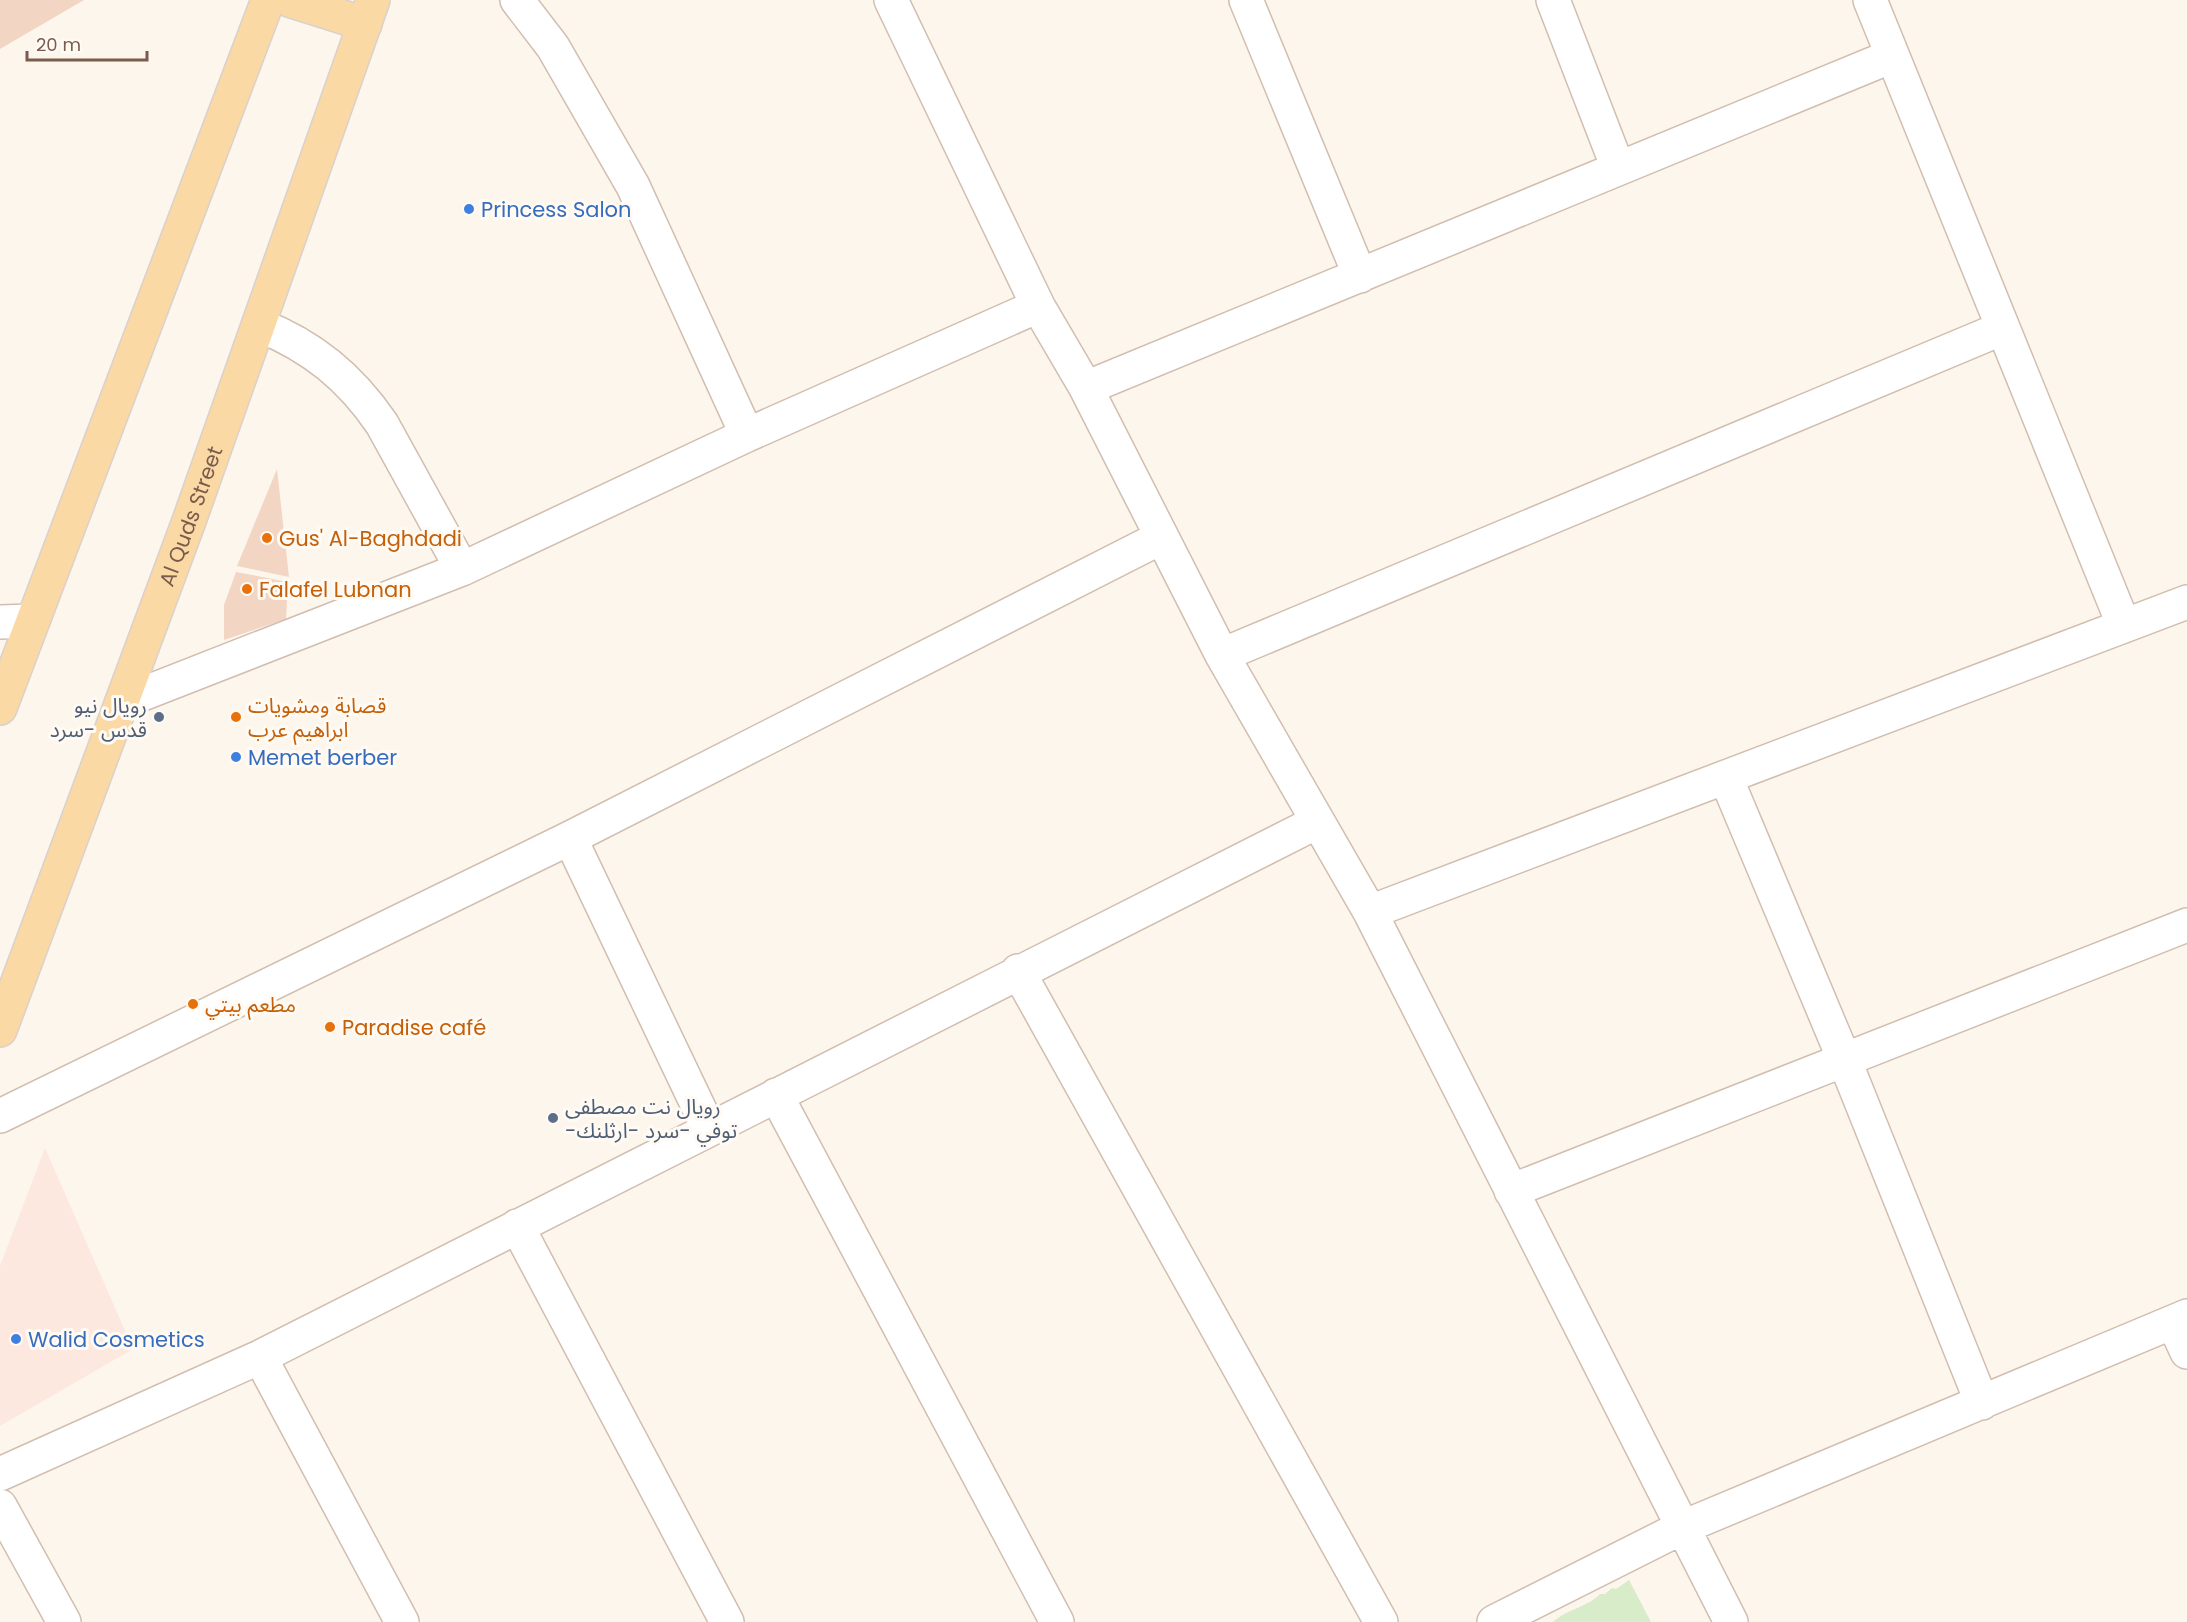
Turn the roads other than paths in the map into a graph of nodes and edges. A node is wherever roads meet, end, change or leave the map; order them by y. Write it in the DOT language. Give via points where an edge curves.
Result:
graph roads {
  1 [pos="267,0"];
  2 [pos="289,0"];
  3 [pos="517,0"];
  4 [pos="891,0"];
  5 [pos="1246,0"];
  6 [pos="1553,0"];
  7 [pos="1870,0"];
  8 [pos="369,12"];
  9 [pos="1892,56"];
  10 [pos="1618,168"];
  11 [pos="1360,276"];
  12 [pos="1038,306"];
  13 [pos="259,325"];
  14 [pos="2003,328"];
  15 [pos="1086,388"];
  16 [pos="747,435"];
  17 [pos="1162,537"];
  18 [pos="462,569"];
  19 [pos="2185,608"];
  20 [pos="16,621"];
  21 [pos="2124,626"];
  22 [pos="1222,655"];
  23 [pos="122,702"];
  24 [pos="0,708"];
  25 [pos="1726,778"];
  26 [pos="1317,822"];
  27 [pos="570,838"];
  28 [pos="1370,912"];
  29 [pos="2187,925"];
  30 [pos="1018,971"];
  31 [pos="0,1030"];
  32 [pos="1844,1059"];
  33 [pos="776,1095"];
  34 [pos="0,1116"];
  35 [pos="709,1129"];
  36 [pos="1511,1191"];
  37 [pos="517,1226"];
  38 [pos="2180,1319"];
  39 [pos="2187,1352"];
  40 [pos="260,1357"];
  41 [pos="1982,1402"];
  42 [pos="0,1474"];
  43 [pos="0,1506"];
  44 [pos="1681,1528"];
  45 [pos="64,1622"];
  46 [pos="402,1622"];
  47 [pos="728,1622"];
  48 [pos="1057,1622"];
  49 [pos="1381,1622"];
  50 [pos="1494,1622"];
  51 [pos="1731,1622"];
  1 -- 20 [label="main road"];
  2 -- 8 [label="main road"];
  3 -- 16 [label="street" via="553,47 633,186"];
  4 -- 12 [label="street"];
  5 -- 11 [label="street"];
  6 -- 10 [label="street"];
  7 -- 9 [label="street"];
  8 -- 13 [label="main road, Al Quds Street"];
  9 -- 10 [label="street"];
  9 -- 14 [label="street"];
  10 -- 11 [label="street"];
  11 -- 15 [label="street"];
  12 -- 15 [label="street"];
  12 -- 16 [label="street"];
  13 -- 18 [label="street" via="307,348 342,375 367,402"];
  13 -- 23 [label="main road, Al Quds Street"];
  14 -- 21 [label="street"];
  14 -- 22 [label="street"];
  15 -- 17 [label="street"];
  16 -- 18 [label="street"];
  17 -- 22 [label="street"];
  17 -- 27 [label="street"];
  18 -- 23 [label="street"];
  19 -- 21 [label="street"];
  20 -- 24 [label="main road"];
  21 -- 25 [label="street"];
  22 -- 26 [label="street"];
  23 -- 31 [label="main road, Al Quds Street"];
  25 -- 28 [label="street"];
  25 -- 32 [label="street"];
  26 -- 28 [label="street"];
  26 -- 30 [label="street"];
  27 -- 34 [label="street"];
  27 -- 35 [label="street"];
  28 -- 36 [label="street"];
  29 -- 32 [label="street"];
  30 -- 33 [label="street"];
  30 -- 49 [label="street"];
  32 -- 36 [label="street"];
  32 -- 41 [label="street"];
  33 -- 35 [label="street"];
  33 -- 48 [label="street"];
  35 -- 37 [label="street"];
  36 -- 44 [label="street"];
  37 -- 40 [label="street"];
  37 -- 47 [label="street"];
  38 -- 39 [label="street"];
  38 -- 41 [label="street"];
  40 -- 42 [label="street"];
  40 -- 46 [label="street"];
  41 -- 44 [label="street"];
  43 -- 45 [label="street"];
  44 -- 50 [label="street"];
  44 -- 51 [label="street"];
}
